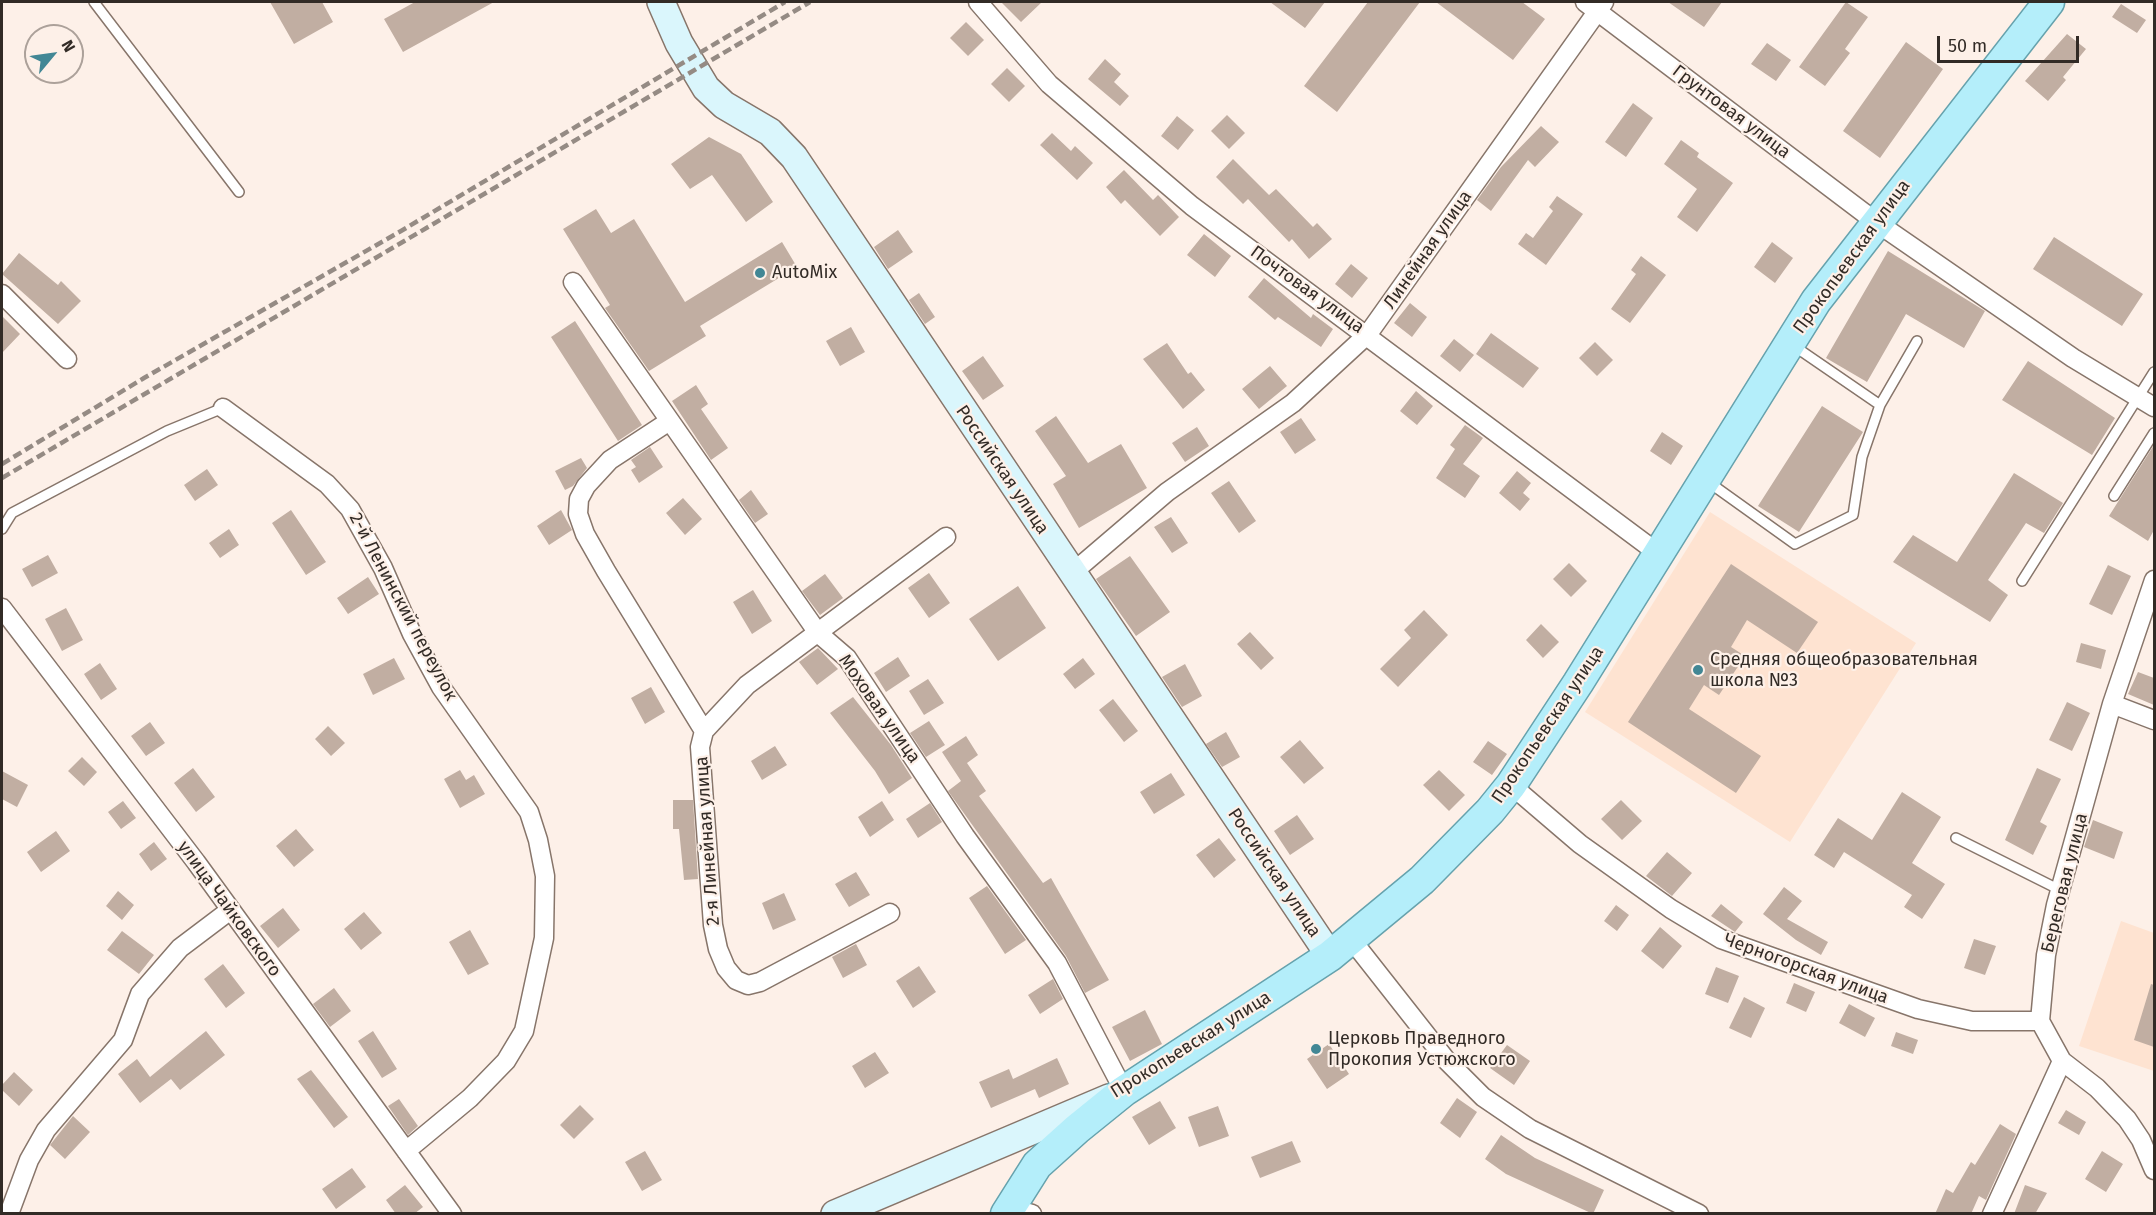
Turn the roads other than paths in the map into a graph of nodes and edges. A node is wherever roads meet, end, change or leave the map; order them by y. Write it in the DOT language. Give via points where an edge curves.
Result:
graph roads {
  1 [pos="94,2"];
  2 [pos="661,2"];
  3 [pos="978,2"];
  4 [pos="2049,2"];
  5 [pos="1596,5"];
  6 [pos="239,192"];
  7 [pos="1876,222"];
  8 [pos="573,282"];
  9 [pos="2,294"];
  10 [pos="1368,334"];
  11 [pos="1917,341"];
  12 [pos="1790,343"];
  13 [pos="67,359"];
  14 [pos="2154,372"];
  15 [pos="2138,397"];
  16 [pos="1880,405"];
  17 [pos="2154,407"];
  18 [pos="223,408"];
  19 [pos="668,422"];
  20 [pos="2154,433"];
  21 [pos="1705,480"];
  22 [pos="2114,496"];
  23 [pos="2,529"];
  24 [pos="946,537"];
  25 [pos="1659,554"];
  26 [pos="1071,574"];
  27 [pos="2154,580"];
  28 [pos="2022,581"];
  29 [pos="2,608"];
  30 [pos="818,633"];
  31 [pos="2112,704"];
  32 [pos="2154,720"];
  33 [pos="704,732"];
  34 [pos="1511,785"];
  35 [pos="1956,838"];
  36 [pos="2060,890"];
  37 [pos="230,911"];
  38 [pos="890,913"];
  39 [pos="1340,948"];
  40 [pos="2040,1021"];
  41 [pos="2062,1061"];
  42 [pos="1124,1091"];
  43 [pos="406,1151"];
  44 [pos="2154,1170"];
  45 [pos="1016,1212"];
  46 [pos="9,1214"];
  47 [pos="452,1214"];
  48 [pos="835,1214"];
  49 [pos="1699,1214"];
  50 [pos="1992,1214"];
  1 -- 6 [label="lane"];
  2 -- 26 [label="main road, Российская улица" via="679,43 706,88 724,105 770,132 794,157"];
  3 -- 10 [label="street, Почтовая улица" via="1049,84 1192,206"];
  4 -- 7 [label="main road, Прокопьевская улица"];
  5 -- 7 [label="street, Грунтовая улица"];
  5 -- 10 [label="street, Линейная улица"];
  7 -- 12 [label="main road, Прокопьевская улица" via="1816,301"];
  7 -- 15 [label="street, Грунтовая улица" via="2073,358"];
  8 -- 19 [label="street, Моховая улица"];
  9 -- 13 [label="street"];
  10 -- 25 [label="street, Почтовая улица"];
  10 -- 26 [label="street, Линейная улица" via="1293,403 1167,492"];
  11 -- 16 [label="lane"];
  12 -- 16 [label="lane"];
  12 -- 21 [label="main road, Прокопьевская улица"];
  14 -- 15 [label="lane"];
  15 -- 17 [label="street, Грунтовая улица"];
  15 -- 28 [label="lane"];
  16 -- 21 [label="lane" via="1862,457 1853,515 1795,544"];
  18 -- 23 [label="lane" via="167,431 12,513"];
  18 -- 43 [label="street, 2-й Ленинский переулок" via="327,484 350,509 441,687 529,812 538,840 545,876 544,938 524,1030 506,1061 477,1091"];
  19 -- 30 [label="street, Моховая улица"];
  19 -- 33 [label="street, 2-я Линейная улица" via="610,460 586,486 579,499 578,514 606,571"];
  20 -- 22 [label="lane"];
  21 -- 25 [label="main road, Прокопьевская улица"];
  24 -- 30 [label="street"];
  25 -- 34 [label="main road, Прокопьевская улица"];
  26 -- 39 [label="main road, Российская улица"];
  27 -- 31 [label="street, Береговая улица"];
  29 -- 37 [label="street, улица Чайковского"];
  30 -- 33 [label="street" via="747,685"];
  30 -- 42 [label="street, Моховая улица" via="847,658 965,836 1057,963"];
  31 -- 32 [label="street"];
  31 -- 36 [label="street, Береговая улица"];
  33 -- 38 [label="street, 2-я Линейная улица" via="700,747 713,925 718,949 736,980 748,985 760,982"];
  34 -- 39 [label="main road, Прокопьевская улица" via="1422,880"];
  34 -- 40 [label="street, Черногорская улица" via="1580,844 1671,909 1721,939 1918,1009 1972,1021"];
  35 -- 36 [label="lane"];
  36 -- 40 [label="street, Береговая улица" via="2046,955"];
  37 -- 43 [label="street, улица Чайковского"];
  37 -- 46 [label="street" via="180,948 140,994 123,1040 46,1130 29,1160"];
  39 -- 42 [label="main road, Прокопьевская улица"];
  39 -- 49 [label="street" via="1483,1097 1530,1129"];
  40 -- 41 [label="street"];
  41 -- 44 [label="street" via="2097,1088 2127,1119 2142,1140"];
  41 -- 50 [label="street"];
  42 -- 45 [label="main road" via="1037,1165"];
  42 -- 48 [label="main road, Прокопьевская улица"];
  43 -- 47 [label="street, улица Чайковского"];
}
